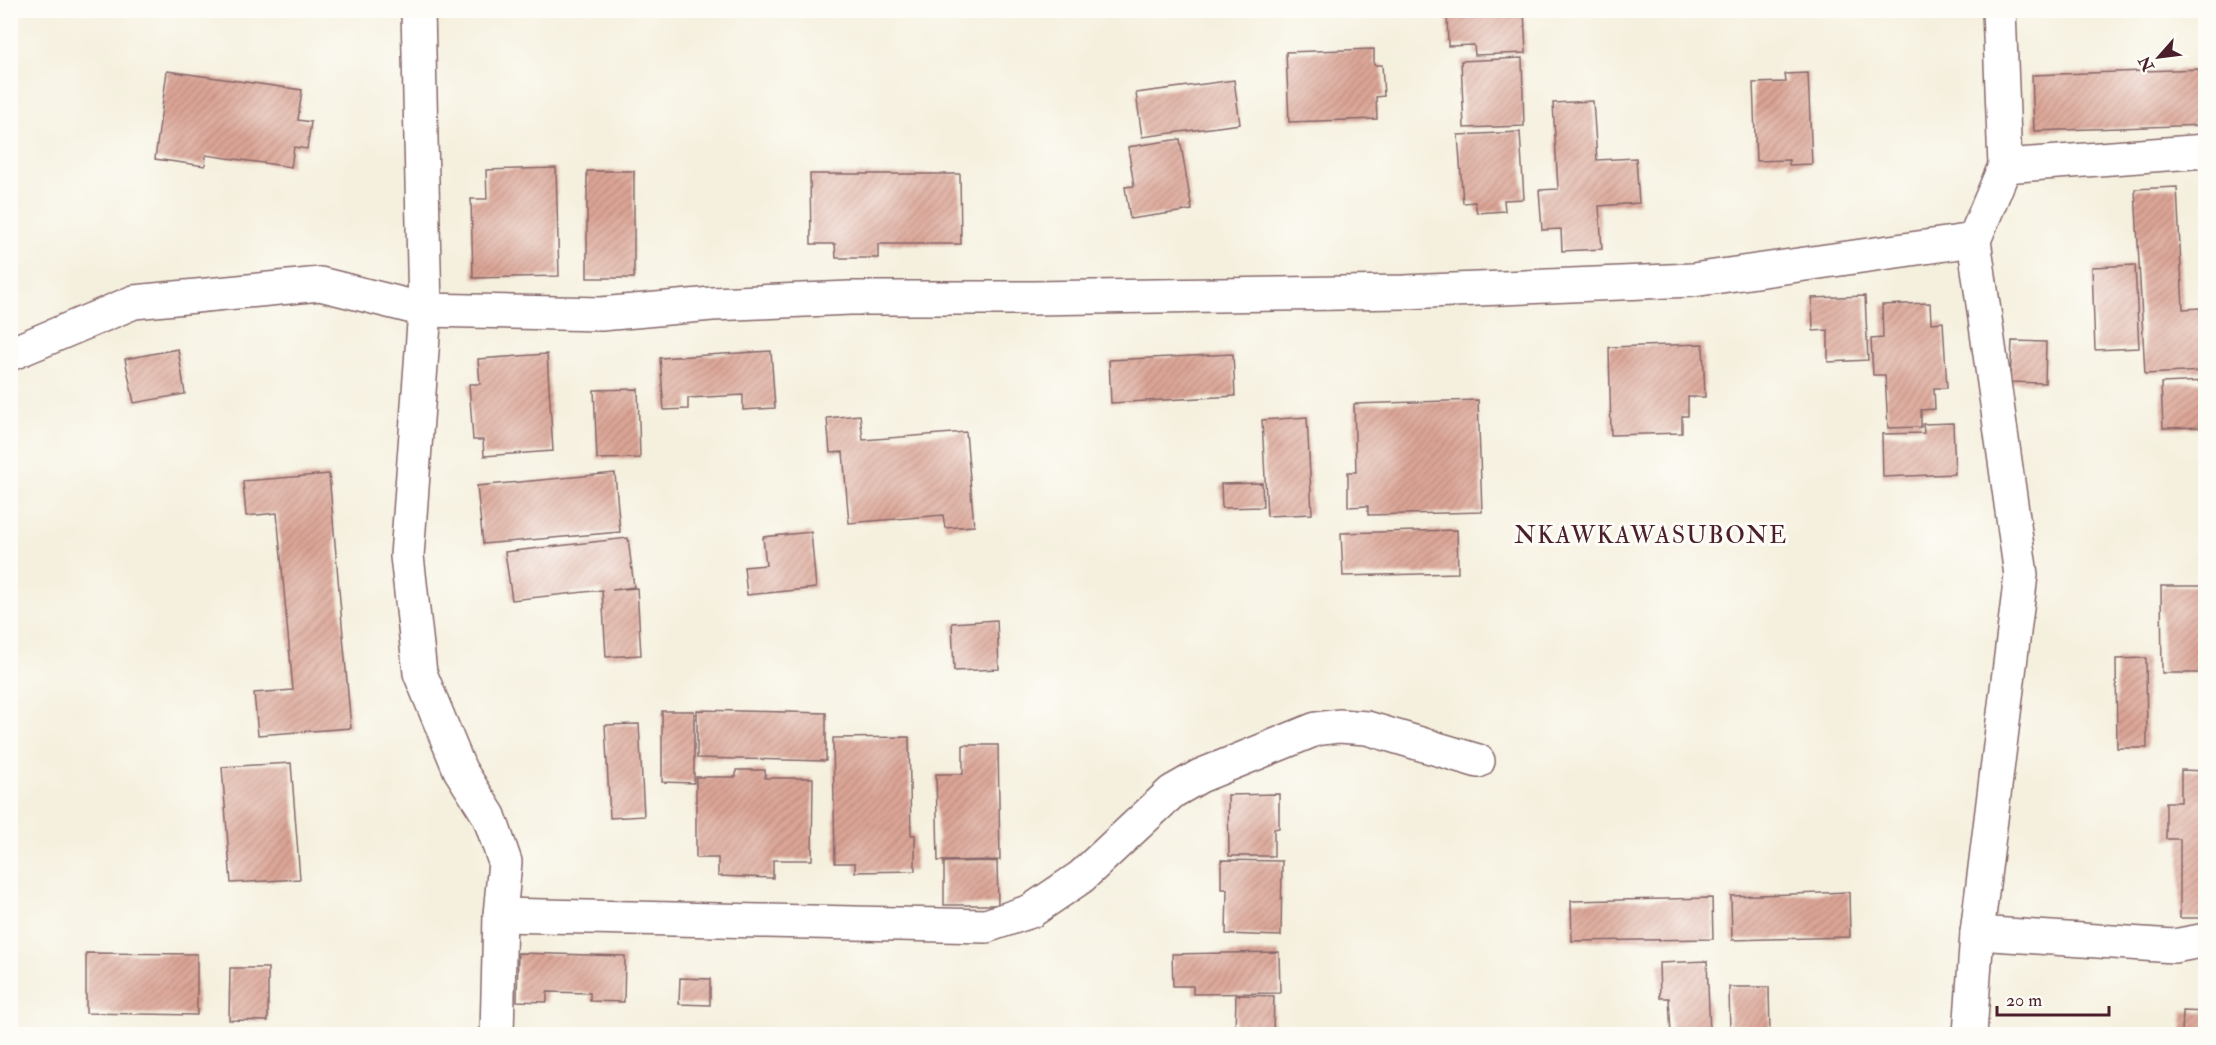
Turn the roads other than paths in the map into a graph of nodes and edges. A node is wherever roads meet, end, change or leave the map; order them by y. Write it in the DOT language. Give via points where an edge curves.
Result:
graph roads {
  1 [pos="418,10"];
  2 [pos="1999,10"];
  3 [pos="2205,151"];
  4 [pos="2005,166"];
  5 [pos="1974,240"];
  6 [pos="426,310"];
  7 [pos="10,354"];
  8 [pos="1478,761"];
  9 [pos="500,915"];
  10 [pos="1977,933"];
  11 [pos="2205,940"];
  12 [pos="497,1035"];
  13 [pos="1970,1035"];
  1 -- 6 [label="street"];
  2 -- 4 [label="street"];
  3 -- 4 [label="street"];
  4 -- 5 [label="street"];
  5 -- 6 [label="street" via="1670,281 1404,292 850,298 601,314"];
  5 -- 10 [label="street" via="2021,574"];
  6 -- 7 [label="street" via="320,284 135,302"];
  6 -- 9 [label="street" via="407,556 420,674 460,770 489,816 505,862"];
  8 -- 9 [label="street" via="1367,728 1316,729 1200,776 1172,792 1080,877 1031,911 986,926"];
  9 -- 12 [label="street"];
  10 -- 11 [label="street" via="2174,946"];
  10 -- 13 [label="street"];
}
